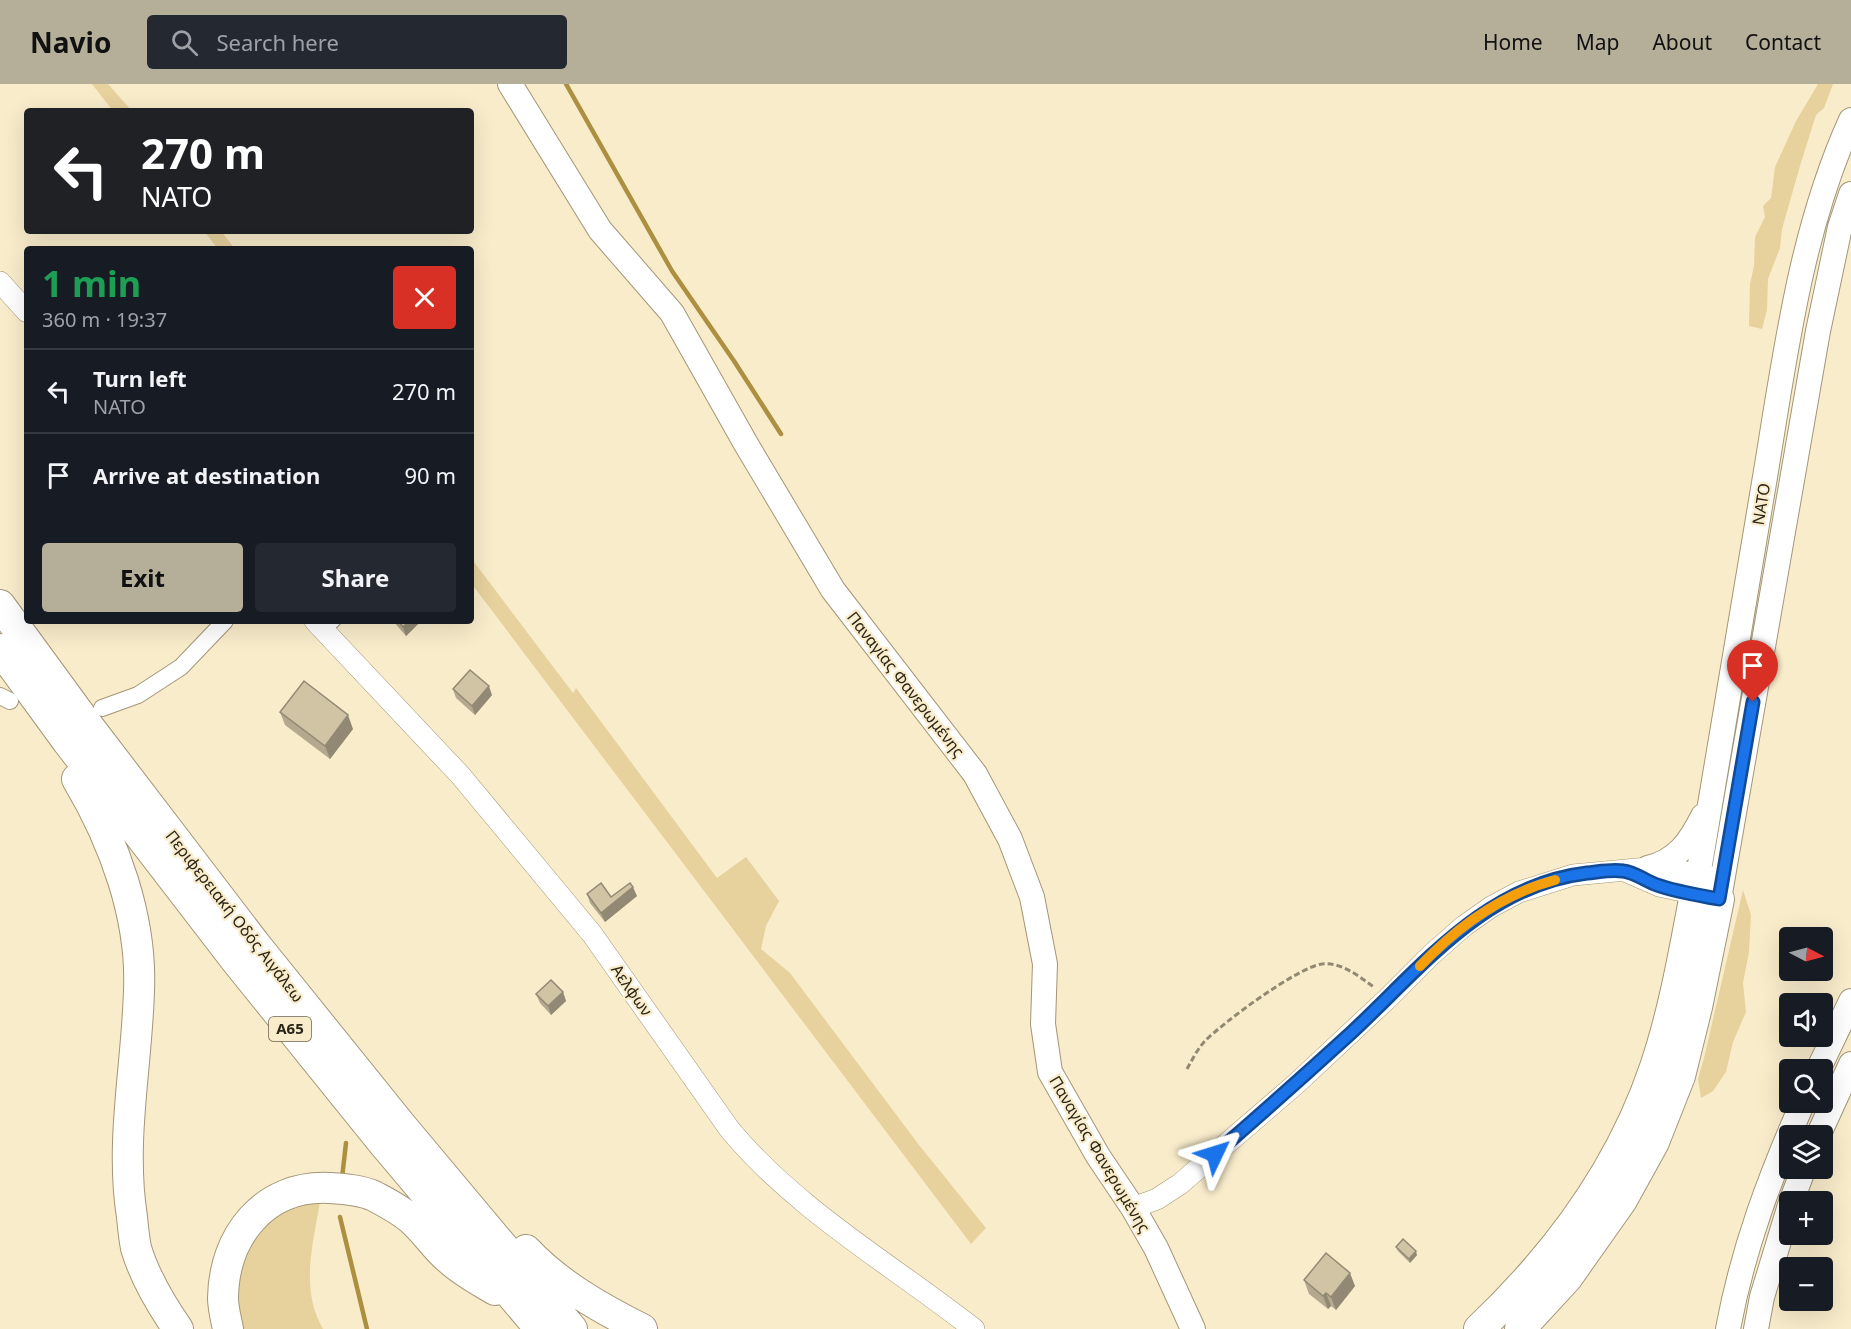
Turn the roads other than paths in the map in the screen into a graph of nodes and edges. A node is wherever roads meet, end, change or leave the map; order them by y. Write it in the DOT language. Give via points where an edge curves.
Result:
graph roads {
  1 [pos="510,84"];
  2 [pos="1851,120"];
  3 [pos="1851,194"];
  4 [pos="0,282"];
  5 [pos="24,309"];
  6 [pos="0,605"];
  7 [pos="222,624"];
  8 [pos="326,625"];
  9 [pos="0,649"];
  10 [pos="102,708"];
  11 [pos="68,741"];
  12 [pos="1711,801"];
  13 [pos="1648,868"];
  14 [pos="1624,871"];
  15 [pos="1708,887"];
  16 [pos="1851,1001"];
  17 [pos="1823,1059"];
  18 [pos="1851,1064"];
  19 [pos="1798,1113"];
  20 [pos="1823,1125"];
  21 [pos="1133,1208"];
  22 [pos="471,1209"];
  23 [pos="1779,1238"];
  24 [pos="531,1319"];
  25 [pos="178,1329"];
  26 [pos="228,1329"];
  27 [pos="572,1329"];
  28 [pos="642,1329"];
  29 [pos="974,1329"];
  30 [pos="1193,1329"];
  31 [pos="1479,1329"];
  32 [pos="1520,1329"];
  33 [pos="1728,1329"];
  34 [pos="1756,1329"];
  1 -- 21 [label="main road, Παναγίας Φανερωμένης" via="600,230 672,312 833,590 975,774 1010,839 1032,897 1045,964 1043,1023 1050,1072"];
  2 -- 12 [label="main road, ΝΑΤΟ" via="1814,220 1791,326"];
  3 -- 15 [label="main road, ΝΑΤΟ" via="1818,331"];
  4 -- 5 [label="street"];
  6 -- 22 [label="highway, Περιφερειακή Οδός Αιγάλεω / Α65" via="256,945"];
  7 -- 10 [label="street" via="181,668 138,695"];
  8 -- 29 [label="street, Αελφων" via="461,776 585,925 754,1159 810,1208"];
  9 -- 11 [label="highway, Περιφερειακή Οδός Αιγάλεω / Α65"];
  11 -- 24 [label="highway, Περιφερειακή Οδός Αιγάλεω / Α65" via="308,1051"];
  11 -- 25 [label="highway" via="75,774 94,807 125,886 136,940 140,988 128,1123 128,1190 136,1249 160,1304"];
  12 -- 13 [label="main road" via="1693,836 1677,855"];
  12 -- 15 [label="main road, ΝΑΤΟ"];
  13 -- 14 [label="street"];
  13 -- 15 [label="street"];
  14 -- 15 [label="street" via="1659,886"];
  14 -- 21 [label="street" via="1565,877 1519,892 1491,907 1431,954 1297,1083 1180,1184"];
  15 -- 31 [label="highway" via="1655,1067 1629,1131 1599,1187 1546,1259"];
  15 -- 32 [label="highway" via="1697,1007 1680,1076 1654,1142 1622,1200 1567,1278"];
  16 -- 17 [label="main road"];
  18 -- 20 [label="main road"];
  19 -- 33 [label="main road" via="1761,1202 1735,1289"];
  21 -- 30 [label="main road, Παναγίας Φανερωμένης"];
  22 -- 27 [label="highway, Περιφερειακή Οδός Αιγάλεω / Α65"];
  22 -- 28 [label="highway" via="508,1231 554,1276"];
  23 -- 34 [label="main road"];
  24 -- 26 [label="highway" via="450,1260 394,1207 371,1195 319,1188 275,1200 252,1218 235,1242 226,1267 223,1300"];
}
